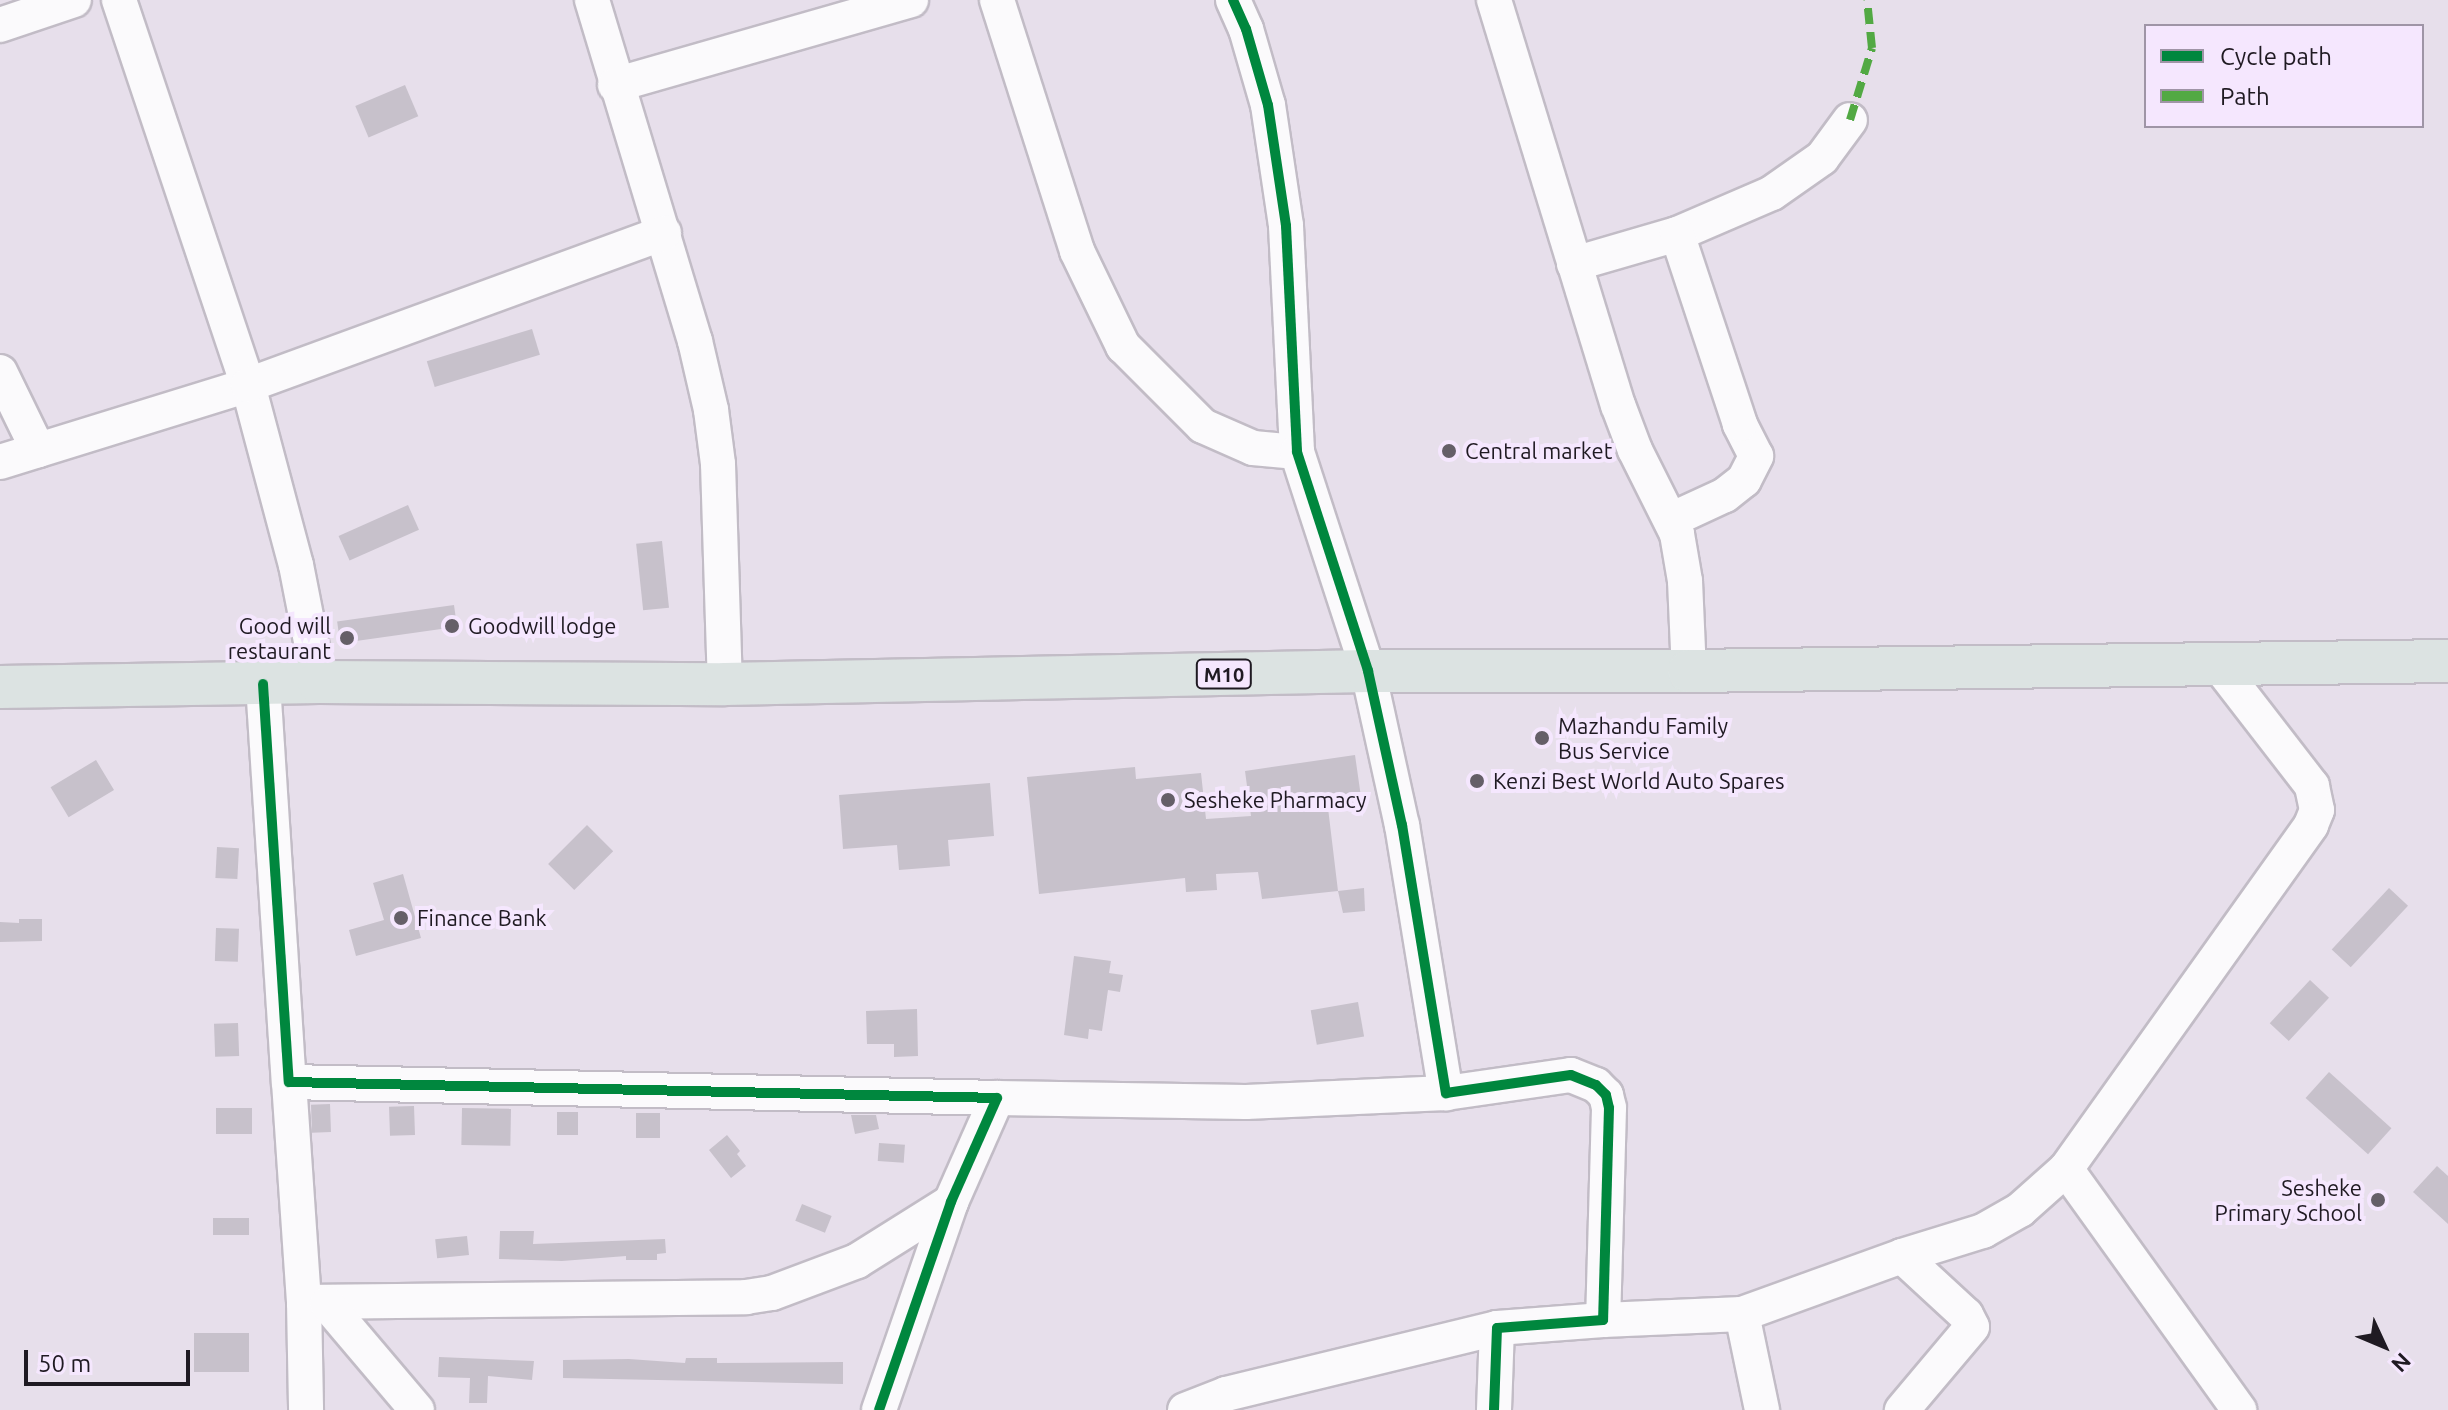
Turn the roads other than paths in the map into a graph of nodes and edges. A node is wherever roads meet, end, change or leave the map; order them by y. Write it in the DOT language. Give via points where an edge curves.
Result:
graph roads {
  1 [pos="74,0"];
  2 [pos="119,0"];
  3 [pos="592,0"];
  4 [pos="911,0"];
  5 [pos="997,0"];
  6 [pos="1233,0"];
  7 [pos="1494,0"];
  8 [pos="0,25"];
  9 [pos="615,85"];
  10 [pos="1850,120"];
  11 [pos="664,233"];
  12 [pos="1677,234"];
  13 [pos="1574,264"];
  14 [pos="0,372"];
  15 [pos="248,385"];
  16 [pos="38,450"];
  17 [pos="1297,452"];
  18 [pos="0,462"];
  19 [pos="1673,519"];
  20 [pos="2448,661"];
  21 [pos="2217,663"];
  22 [pos="1368,671"];
  23 [pos="1689,671"];
  24 [pos="319,682"];
  25 [pos="263,684"];
  26 [pos="725,684"];
  27 [pos="0,687"];
  28 [pos="289,1082"];
  29 [pos="1446,1093"];
  30 [pos="997,1098"];
  31 [pos="2066,1169"];
  32 [pos="951,1202"];
  33 [pos="1902,1256"];
  34 [pos="316,1303"];
  35 [pos="1742,1314"];
  36 [pos="1603,1320"];
  37 [pos="1497,1328"];
  38 [pos="306,1410"];
  39 [pos="417,1410"];
  40 [pos="879,1410"];
  41 [pos="1185,1410"];
  42 [pos="1494,1410"];
  43 [pos="1762,1410"];
  44 [pos="1902,1410"];
  45 [pos="2239,1410"];
  1 -- 8 [label="street"];
  2 -- 15 [label="street"];
  3 -- 9 [label="street"];
  4 -- 9 [label="street"];
  5 -- 17 [label="street" via="1077,251 1123,346 1203,426 1253,448"];
  6 -- 17 [label="street" via="1261,74 1286,226"];
  7 -- 13 [label="street"];
  9 -- 11 [label="street"];
  10 -- 12 [label="street" via="1822,158 1772,193"];
  11 -- 15 [label="street"];
  11 -- 26 [label="street" via="711,410 718,464"];
  12 -- 13 [label="street"];
  12 -- 19 [label="street" via="1740,424 1756,456 1744,480 1725,495"];
  13 -- 19 [label="street" via="1635,450"];
  14 -- 16 [label="street"];
  15 -- 16 [label="street"];
  15 -- 24 [label="street" via="296,565"];
  16 -- 18 [label="street"];
  17 -- 22 [label="street"];
  19 -- 23 [label="street" via="1685,581"];
  20 -- 21 [label="main road, M10"];
  21 -- 23 [label="main road, M10"];
  21 -- 31 [label="street" via="2312,786 2317,810"];
  22 -- 23 [label="main road, M10"];
  22 -- 26 [label="main road, M10"];
  22 -- 29 [label="street" via="1402,825"];
  24 -- 25 [label="main road, M10"];
  24 -- 26 [label="main road, M10"];
  25 -- 27 [label="main road, M10"];
  25 -- 28 [label="street"];
  28 -- 30 [label="street"];
  28 -- 34 [label="street"];
  29 -- 30 [label="street" via="1246,1102"];
  29 -- 36 [label="street" via="1571,1075 1606,1095"];
  30 -- 32 [label="street"];
  31 -- 33 [label="street" via="2003,1222"];
  31 -- 45 [label="street"];
  32 -- 34 [label="street" via="857,1261 772,1293"];
  32 -- 40 [label="street"];
  33 -- 35 [label="street"];
  33 -- 44 [label="street" via="1966,1315 1972,1327"];
  34 -- 38 [label="street"];
  34 -- 39 [label="street"];
  35 -- 36 [label="street"];
  35 -- 43 [label="street"];
  36 -- 37 [label="street"];
  37 -- 41 [label="street" via="1226,1394"];
  37 -- 42 [label="street"];
}
